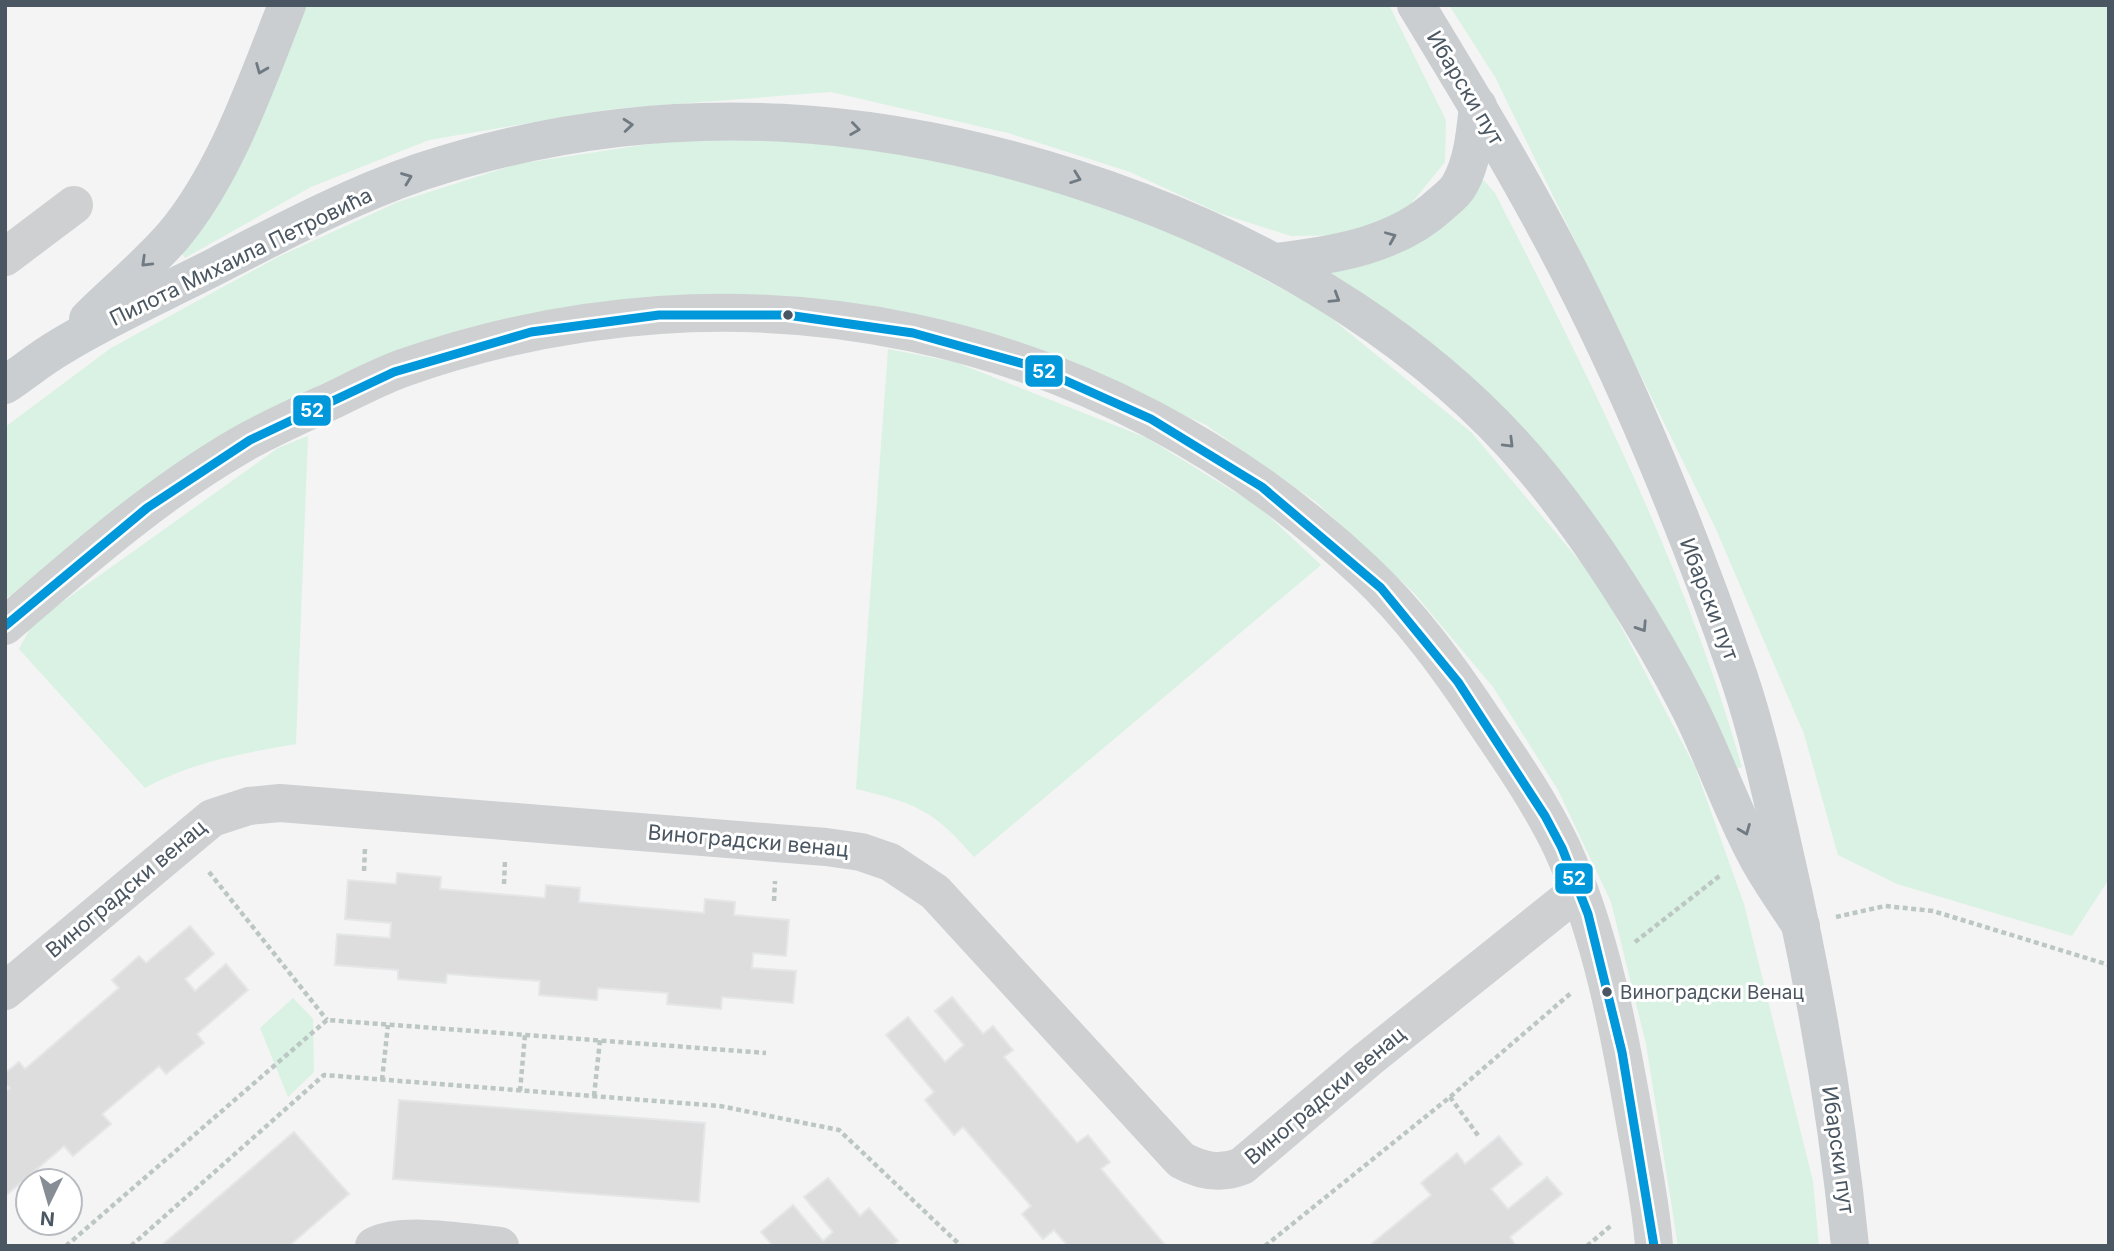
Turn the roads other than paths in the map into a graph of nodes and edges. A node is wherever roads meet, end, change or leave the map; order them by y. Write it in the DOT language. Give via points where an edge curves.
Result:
graph roads {
  1 [pos="287,5"];
  2 [pos="1416,5"];
  3 [pos="1478,106"];
  4 [pos="74,205"];
  5 [pos="5,257"];
  6 [pos="1277,262"];
  7 [pos="59,347"];
  8 [pos="5,385"];
  9 [pos="5,626"];
  10 [pos="1578,891"];
  11 [pos="1801,926"];
  12 [pos="5,991"];
  13 [pos="374,1246"];
  14 [pos="500,1246"];
  15 [pos="1654,1246"];
  16 [pos="1850,1246"];
  1 -- 7 [label="main road, Пилота Михаила Петровића, one-way" via="238,128 195,204 173,236"];
  2 -- 3 [label="main road, Ибарски пут"];
  6 -- 3 [label="main road, one-way" via="1329,255 1385,240 1425,217 1459,187 1473,146"];
  3 -- 11 [label="main road, Ибарски пут" via="1583,299 1673,503 1740,679"];
  4 -- 5 [label="street"];
  7 -- 6 [label="main road, Пилота Михаила Петровића, one-way" via="303,222 419,173 483,154 611,127 664,122 802,122 910,136 1056,171 1196,222"];
  6 -- 11 [label="main road, Пилота Михаила Петровића, one-way" via="1393,338 1483,416 1530,464 1651,641 1689,707 1753,849"];
  7 -- 8 [label="main road, Пилота Михаила Петровића"];
  9 -- 10 [label="street" via="108,536 201,470 276,427 401,369 518,335 668,313 766,313 887,326 1031,366 1149,415 1247,475 1310,525 1368,574 1455,676 1549,822"];
  10 -- 12 [label="street, Виноградски венац" via="1242,1166 1230,1171 1199,1170 1181,1160 935,891 890,862 861,852 777,841 280,803 249,806 212,818"];
  10 -- 15 [label="street" via="1603,967 1625,1061"];
  11 -- 16 [label="main road, Ибарски пут"];
  13 -- 14 [label="street" via="406,1239"];
}
